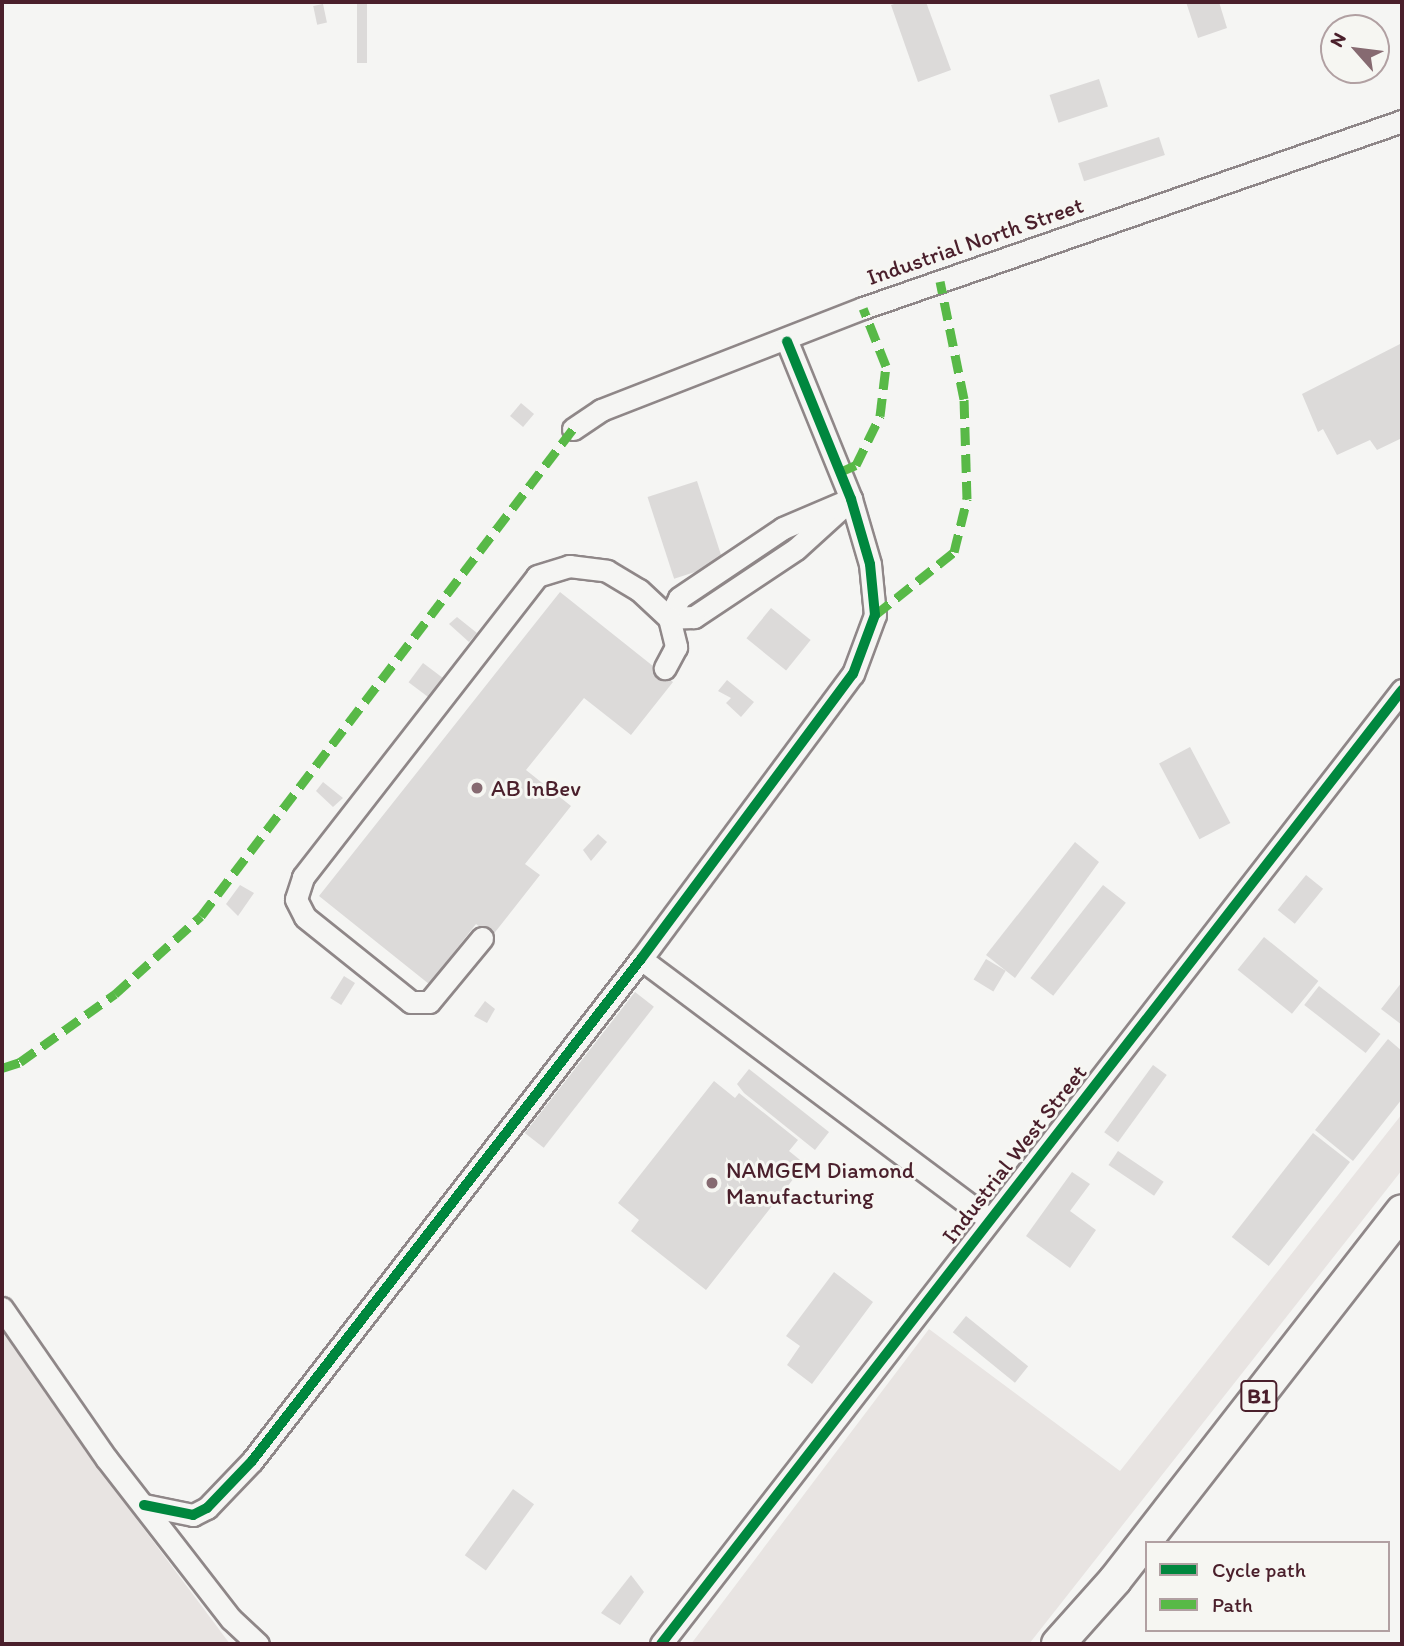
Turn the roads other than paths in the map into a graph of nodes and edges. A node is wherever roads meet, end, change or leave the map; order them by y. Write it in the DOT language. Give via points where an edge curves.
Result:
graph roads {
  1 [pos="1402,121"];
  2 [pos="787,341"];
  3 [pos="573,429"];
  4 [pos="852,499"];
  5 [pos="669,618"];
  6 [pos="665,668"];
  7 [pos="1402,690"];
  8 [pos="482,938"];
  9 [pos="641,959"];
  10 [pos="1402,1211"];
  11 [pos="988,1219"];
  12 [pos="2,1308"];
  13 [pos="144,1505"];
  14 [pos="1145,1541"];
  15 [pos="1145,1541"];
  16 [pos="1070,1643"];
  17 [pos="258,1644"];
  18 [pos="661,1644"];
  1 -- 2 [label="street, Industrial North Street" via="863,308"];
  2 -- 3 [label="street, Industrial North Street" via="601,410"];
  2 -- 4 [label="street"];
  4 -- 5 [label="street" via="796,549 694,617"];
  4 -- 9 [label="street" via="870,564 875,615 853,674"];
  5 -- 6 [label="street" via="676,647"];
  5 -- 8 [label="street" via="639,590 607,571 569,566 537,576 303,877 296,899 305,917 411,1002 429,1002"];
  7 -- 11 [label="street, Industrial West Street"];
  9 -- 11 [label="street"];
  9 -- 13 [label="street" via="252,1461 193,1516"];
  10 -- 14 [label="highway, B1"];
  11 -- 18 [label="street, Industrial West Street"];
  12 -- 13 [label="street"];
  13 -- 17 [label="street" via="231,1619"];
  15 -- 16 [label="highway, B1"];
}
